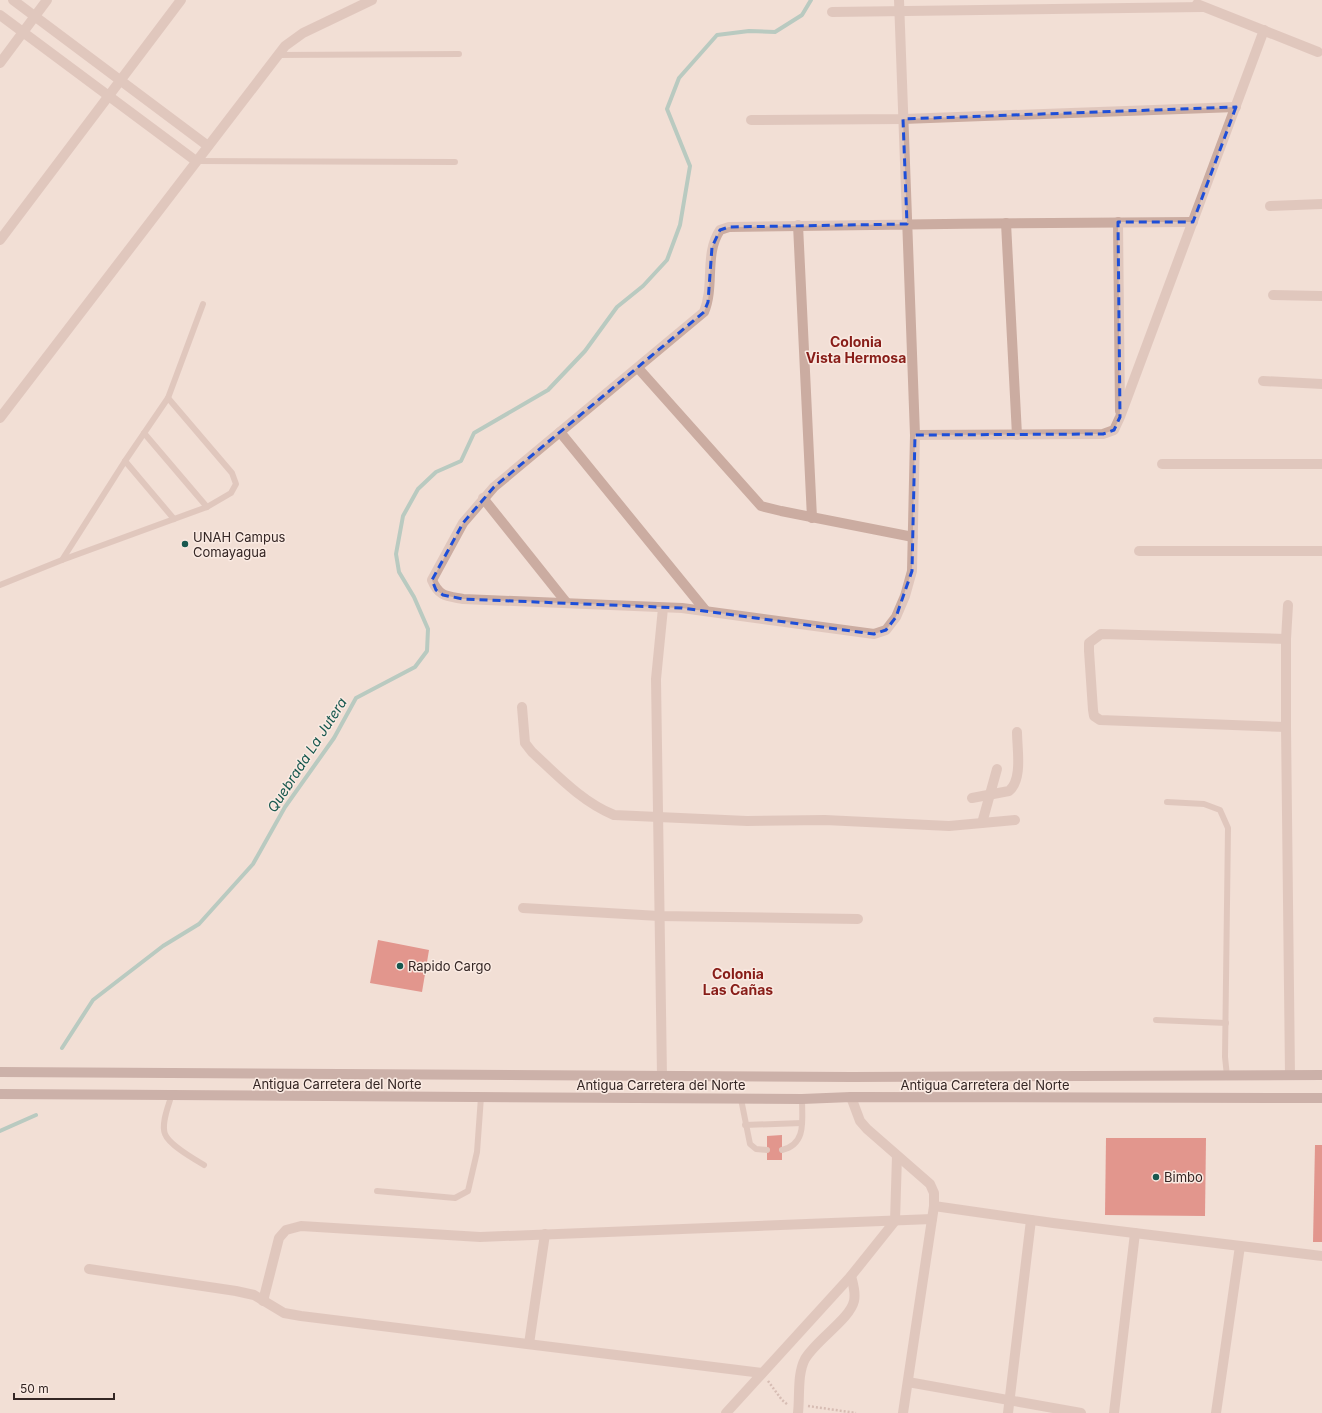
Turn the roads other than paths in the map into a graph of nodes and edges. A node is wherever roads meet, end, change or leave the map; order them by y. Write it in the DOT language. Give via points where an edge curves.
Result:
graph roads {
  1 [pos="13,0"];
  2 [pos="47,0"];
  3 [pos="181,0"];
  4 [pos="372,0"];
  5 [pos="899,0"];
  6 [pos="1186,0"];
  7 [pos="1203,7"];
  8 [pos="900,11"];
  9 [pos="832,12"];
  10 [pos="0,15"];
  11 [pos="35,16"];
  12 [pos="1264,30"];
  13 [pos="23,33"];
  14 [pos="1318,52"];
  15 [pos="459,54"];
  16 [pos="278,55"];
  17 [pos="0,63"];
  18 [pos="121,80"];
  19 [pos="108,97"];
  20 [pos="1236,107"];
  21 [pos="903,118"];
  22 [pos="751,120"];
  23 [pos="208,146"];
  24 [pos="196,161"];
  25 [pos="456,162"];
  26 [pos="1322,204"];
  27 [pos="1270,206"];
  28 [pos="1118,222"];
  29 [pos="1193,222"];
  30 [pos="1006,223"];
  31 [pos="907,224"];
  32 [pos="798,225"];
  33 [pos="0,240"];
  34 [pos="1273,295"];
  35 [pos="1322,296"];
  36 [pos="204,304"];
  37 [pos="638,368"];
  38 [pos="1263,381"];
  39 [pos="1322,384"];
  40 [pos="168,398"];
  41 [pos="1120,417"];
  42 [pos="0,418"];
  43 [pos="560,432"];
  44 [pos="144,433"];
  45 [pos="1017,434"];
  46 [pos="915,435"];
  47 [pos="125,461"];
  48 [pos="1162,464"];
  49 [pos="1322,464"];
  50 [pos="483,498"];
  51 [pos="207,507"];
  52 [pos="812,518"];
  53 [pos="174,519"];
  54 [pos="913,537"];
  55 [pos="1139,551"];
  56 [pos="1322,551"];
  57 [pos="62,560"];
  58 [pos="0,585"];
  59 [pos="566,602"];
  60 [pos="1288,606"];
  61 [pos="663,608"];
  62 [pos="705,610"];
  63 [pos="1286,639"];
  64 [pos="522,708"];
  65 [pos="1286,727"];
  66 [pos="1017,732"];
  67 [pos="997,769"];
  68 [pos="989,795"];
  69 [pos="972,798"];
  70 [pos="1167,802"];
  71 [pos="657,817"];
  72 [pos="1015,820"];
  73 [pos="982,823"];
  74 [pos="523,908"];
  75 [pos="659,916"];
  76 [pos="858,919"];
  77 [pos="1156,1020"];
  78 [pos="1226,1023"];
  79 [pos="0,1072"];
  80 [pos="1322,1075"];
  81 [pos="662,1076"];
  82 [pos="1227,1076"];
  83 [pos="1290,1076"];
  84 [pos="0,1094"];
  85 [pos="171,1097"];
  86 [pos="481,1097"];
  87 [pos="851,1097"];
  88 [pos="1322,1098"];
  89 [pos="741,1099"];
  90 [pos="802,1099"];
  91 [pos="802,1123"];
  92 [pos="745,1125"];
  93 [pos="767,1150"];
  94 [pos="782,1150"];
  95 [pos="897,1156"];
  96 [pos="204,1166"];
  97 [pos="377,1191"];
  98 [pos="934,1206"];
  99 [pos="932,1219"];
  100 [pos="1031,1220"];
  101 [pos="896,1221"];
  102 [pos="1135,1233"];
  103 [pos="545,1234"];
  104 [pos="1240,1246"];
  105 [pos="1322,1256"];
  106 [pos="88,1269"];
  107 [pos="851,1276"];
  108 [pos="263,1301"];
  109 [pos="529,1344"];
  110 [pos="762,1372"];
  111 [pos="908,1382"];
  112 [pos="1010,1400"];
  113 [pos="798,1409"];
  114 [pos="726,1413"];
  115 [pos="903,1413"];
  116 [pos="1008,1413"];
  117 [pos="1081,1413"];
  118 [pos="1114,1413"];
  119 [pos="1216,1413"];
  1 -- 11 [label="street"];
  2 -- 11 [label="street"];
  3 -- 18 [label="street"];
  4 -- 16 [label="street" via="293,38"];
  5 -- 8 [label="street"];
  6 -- 7 [label="street"];
  7 -- 8 [label="street"];
  7 -- 12 [label="street"];
  8 -- 9 [label="street"];
  8 -- 21 [label="street"];
  10 -- 13 [label="street"];
  11 -- 13 [label="street"];
  11 -- 18 [label="street"];
  12 -- 14 [label="street"];
  12 -- 20 [label="street"];
  13 -- 17 [label="street"];
  13 -- 19 [label="street"];
  15 -- 16 [label="lane"];
  16 -- 23 [label="street"];
  18 -- 19 [label="street"];
  18 -- 23 [label="street"];
  19 -- 24 [label="street"];
  19 -- 33 [label="street"];
  20 -- 21 [label="street"];
  20 -- 29 [label="street"];
  21 -- 22 [label="street"];
  21 -- 31 [label="street"];
  23 -- 24 [label="street"];
  24 -- 25 [label="lane"];
  24 -- 42 [label="street"];
  26 -- 27 [label="street"];
  28 -- 29 [label="street"];
  28 -- 30 [label="street"];
  28 -- 41 [label="street"];
  29 -- 41 [label="street"];
  30 -- 31 [label="street"];
  30 -- 45 [label="street"];
  31 -- 32 [label="street"];
  31 -- 46 [label="street"];
  32 -- 37 [label="street" via="729,227 720,230 712,247 708,302 704,312"];
  32 -- 52 [label="street"];
  34 -- 35 [label="street"];
  36 -- 40 [label="lane"];
  37 -- 43 [label="street"];
  37 -- 52 [label="street" via="760,506"];
  38 -- 39 [label="street"];
  40 -- 44 [label="lane"];
  40 -- 51 [label="lane" via="235,479 235,488 231,493"];
  41 -- 45 [label="street" via="1114,430 1103,434"];
  43 -- 50 [label="street"];
  43 -- 62 [label="street"];
  44 -- 47 [label="lane"];
  44 -- 51 [label="lane"];
  45 -- 46 [label="street"];
  46 -- 54 [label="street"];
  47 -- 53 [label="lane"];
  47 -- 57 [label="lane"];
  48 -- 49 [label="street"];
  50 -- 59 [label="street"];
  50 -- 59 [label="street" via="463,523 432,580 436,590 443,595 463,599"];
  51 -- 53 [label="lane"];
  52 -- 54 [label="street"];
  53 -- 57 [label="lane"];
  54 -- 62 [label="street" via="912,571 905,596 896,617 886,630 874,634"];
  55 -- 56 [label="street"];
  57 -- 58 [label="lane"];
  59 -- 61 [label="street"];
  60 -- 63 [label="street"];
  61 -- 62 [label="street"];
  61 -- 71 [label="street" via="656,679"];
  63 -- 65 [label="street"];
  63 -- 65 [label="street" via="1101,634 1089,642 1089,650 1093,710 1094,716 1100,720"];
  64 -- 71 [label="street" via="525,743 584,798 599,809 614,815"];
  65 -- 83 [label="street"];
  66 -- 68 [label="street" via="1017,771 1013,788 1009,792"];
  67 -- 68 [label="street"];
  68 -- 69 [label="street"];
  68 -- 73 [label="street"];
  70 -- 78 [label="lane" via="1204,804 1220,810 1228,828"];
  71 -- 73 [label="street" via="747,821 825,820 949,826"];
  71 -- 75 [label="street"];
  72 -- 73 [label="street"];
  74 -- 75 [label="street"];
  75 -- 76 [label="street"];
  75 -- 81 [label="street"];
  77 -- 78 [label="lane"];
  78 -- 82 [label="lane"];
  79 -- 81 [label="main road, Antigua Carretera del Norte"];
  80 -- 83 [label="main road, Antigua Carretera del Norte"];
  81 -- 82 [label="main road, Antigua Carretera del Norte"];
  82 -- 83 [label="main road, Antigua Carretera del Norte"];
  84 -- 85 [label="main road, Antigua Carretera del Norte"];
  85 -- 86 [label="main road, Antigua Carretera del Norte"];
  85 -- 96 [label="lane" via="165,1134 172,1143"];
  86 -- 89 [label="main road, Antigua Carretera del Norte"];
  86 -- 97 [label="lane" via="477,1152 468,1191 455,1198"];
  87 -- 88 [label="main road, Antigua Carretera del Norte"];
  87 -- 90 [label="main road, Antigua Carretera del Norte"];
  87 -- 95 [label="street" via="860,1121"];
  89 -- 90 [label="main road, Antigua Carretera del Norte"];
  89 -- 92 [label="lane"];
  90 -- 91 [label="lane"];
  91 -- 92 [label="lane"];
  91 -- 94 [label="lane" via="798,1141 793,1147"];
  92 -- 93 [label="lane" via="750,1144 756,1149"];
  95 -- 98 [label="street" via="930,1184 934,1193"];
  95 -- 101 [label="street"];
  98 -- 99 [label="street"];
  98 -- 100 [label="street"];
  99 -- 101 [label="street"];
  99 -- 111 [label="street"];
  100 -- 102 [label="street"];
  100 -- 112 [label="street"];
  101 -- 103 [label="street"];
  101 -- 107 [label="street"];
  102 -- 104 [label="street"];
  102 -- 118 [label="street"];
  103 -- 108 [label="street" via="480,1237 301,1226 286,1230 279,1238"];
  103 -- 109 [label="street"];
  104 -- 105 [label="street"];
  104 -- 119 [label="street"];
  106 -- 108 [label="street" via="236,1291 254,1295"];
  107 -- 110 [label="street"];
  107 -- 113 [label="street" via="855,1293 851,1309 804,1360 800,1374"];
  108 -- 109 [label="street" via="284,1313 301,1316"];
  109 -- 110 [label="street"];
  110 -- 114 [label="street"];
  111 -- 112 [label="street"];
  111 -- 115 [label="street"];
  112 -- 116 [label="street"];
  112 -- 117 [label="street"];
}
